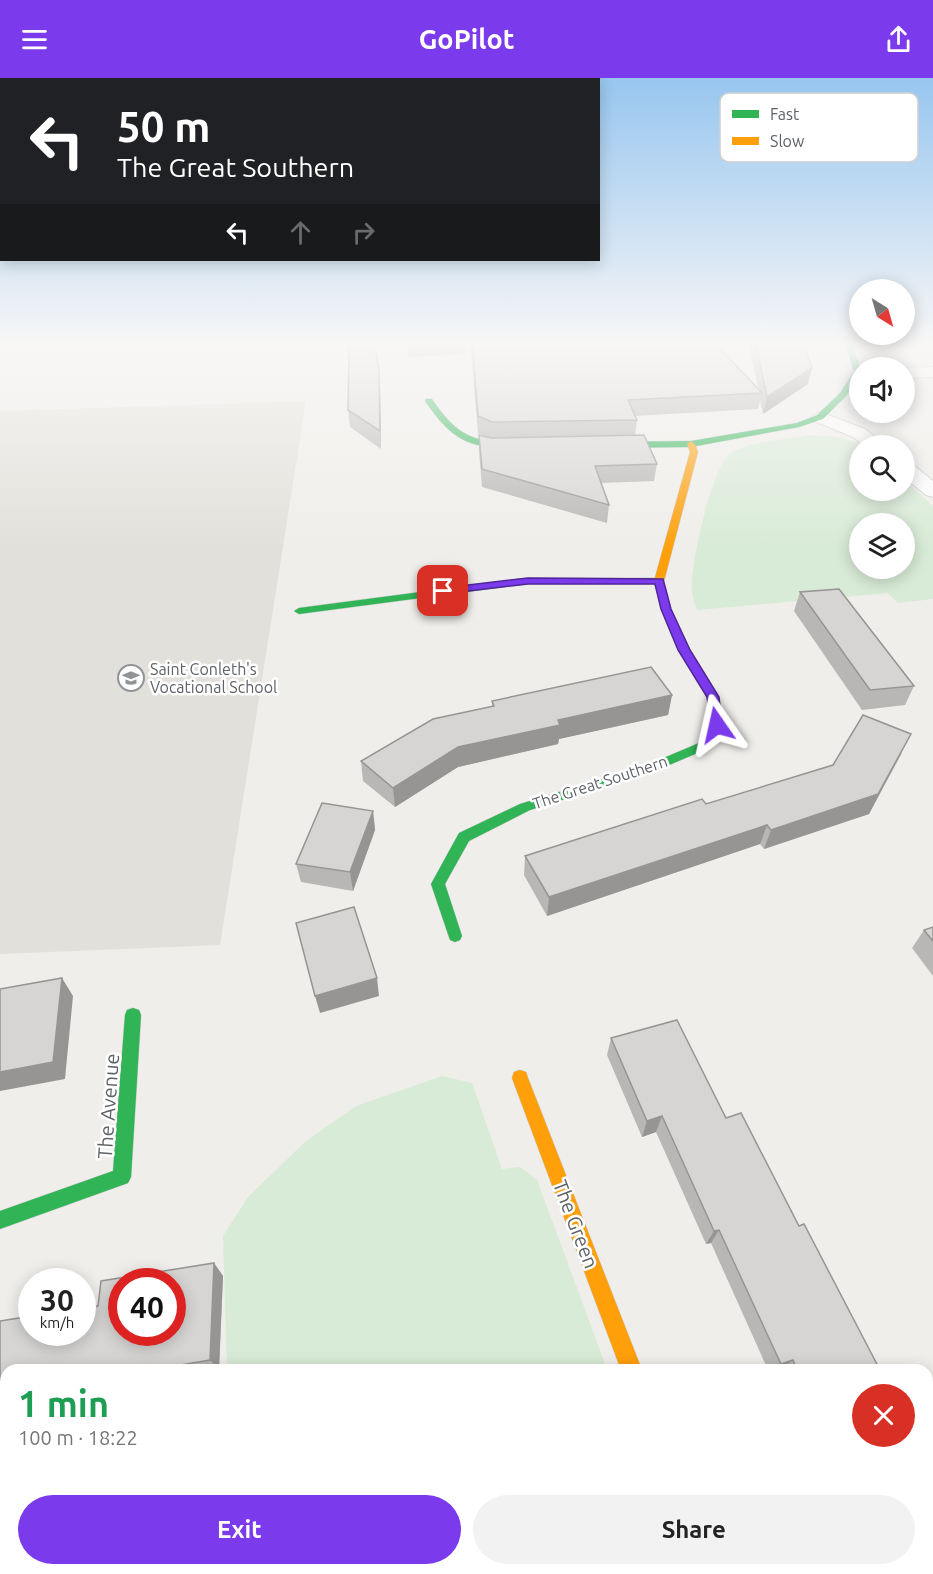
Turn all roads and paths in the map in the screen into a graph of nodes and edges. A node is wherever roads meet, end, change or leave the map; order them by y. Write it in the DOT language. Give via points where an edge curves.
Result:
graph roads {
  1 [pos="435,411"];
  2 [pos="826,411"];
  3 [pos="820,417"];
  4 [pos="862,435"];
  5 [pos="691,444"];
  6 [pos="585,445"];
  7 [pos="538,446"];
  8 [pos="915,476"];
  9 [pos="933,491"];
  10 [pos="659,581"];
  11 [pos="299,611"];
  12 [pos="455,936"];
  13 [pos="133,1015"];
  14 [pos="520,1078"];
  15 [pos="0,1220"];
  16 [pos="630,1364"];
  1 -- 7 [label="street" via="447,429 468,441 491,447"];
  2 -- 3 [label="street"];
  3 -- 4 [label="street"];
  3 -- 5 [label="street" via="799,425"];
  5 -- 6 [label="street"];
  5 -- 10 [label="street, The Great Southern" via="694,452"];
  8 -- 9 [label="street"];
  10 -- 11 [label="street" via="528,581"];
  10 -- 12 [label="street, The Great Southern" via="684,650 713,697 717,725 703,746 651,768 525,807 464,837 438,884"];
  13 -- 15 [label="street, The Avenue" via="122,1177"];
  14 -- 16 [label="street, The Green"];
}
